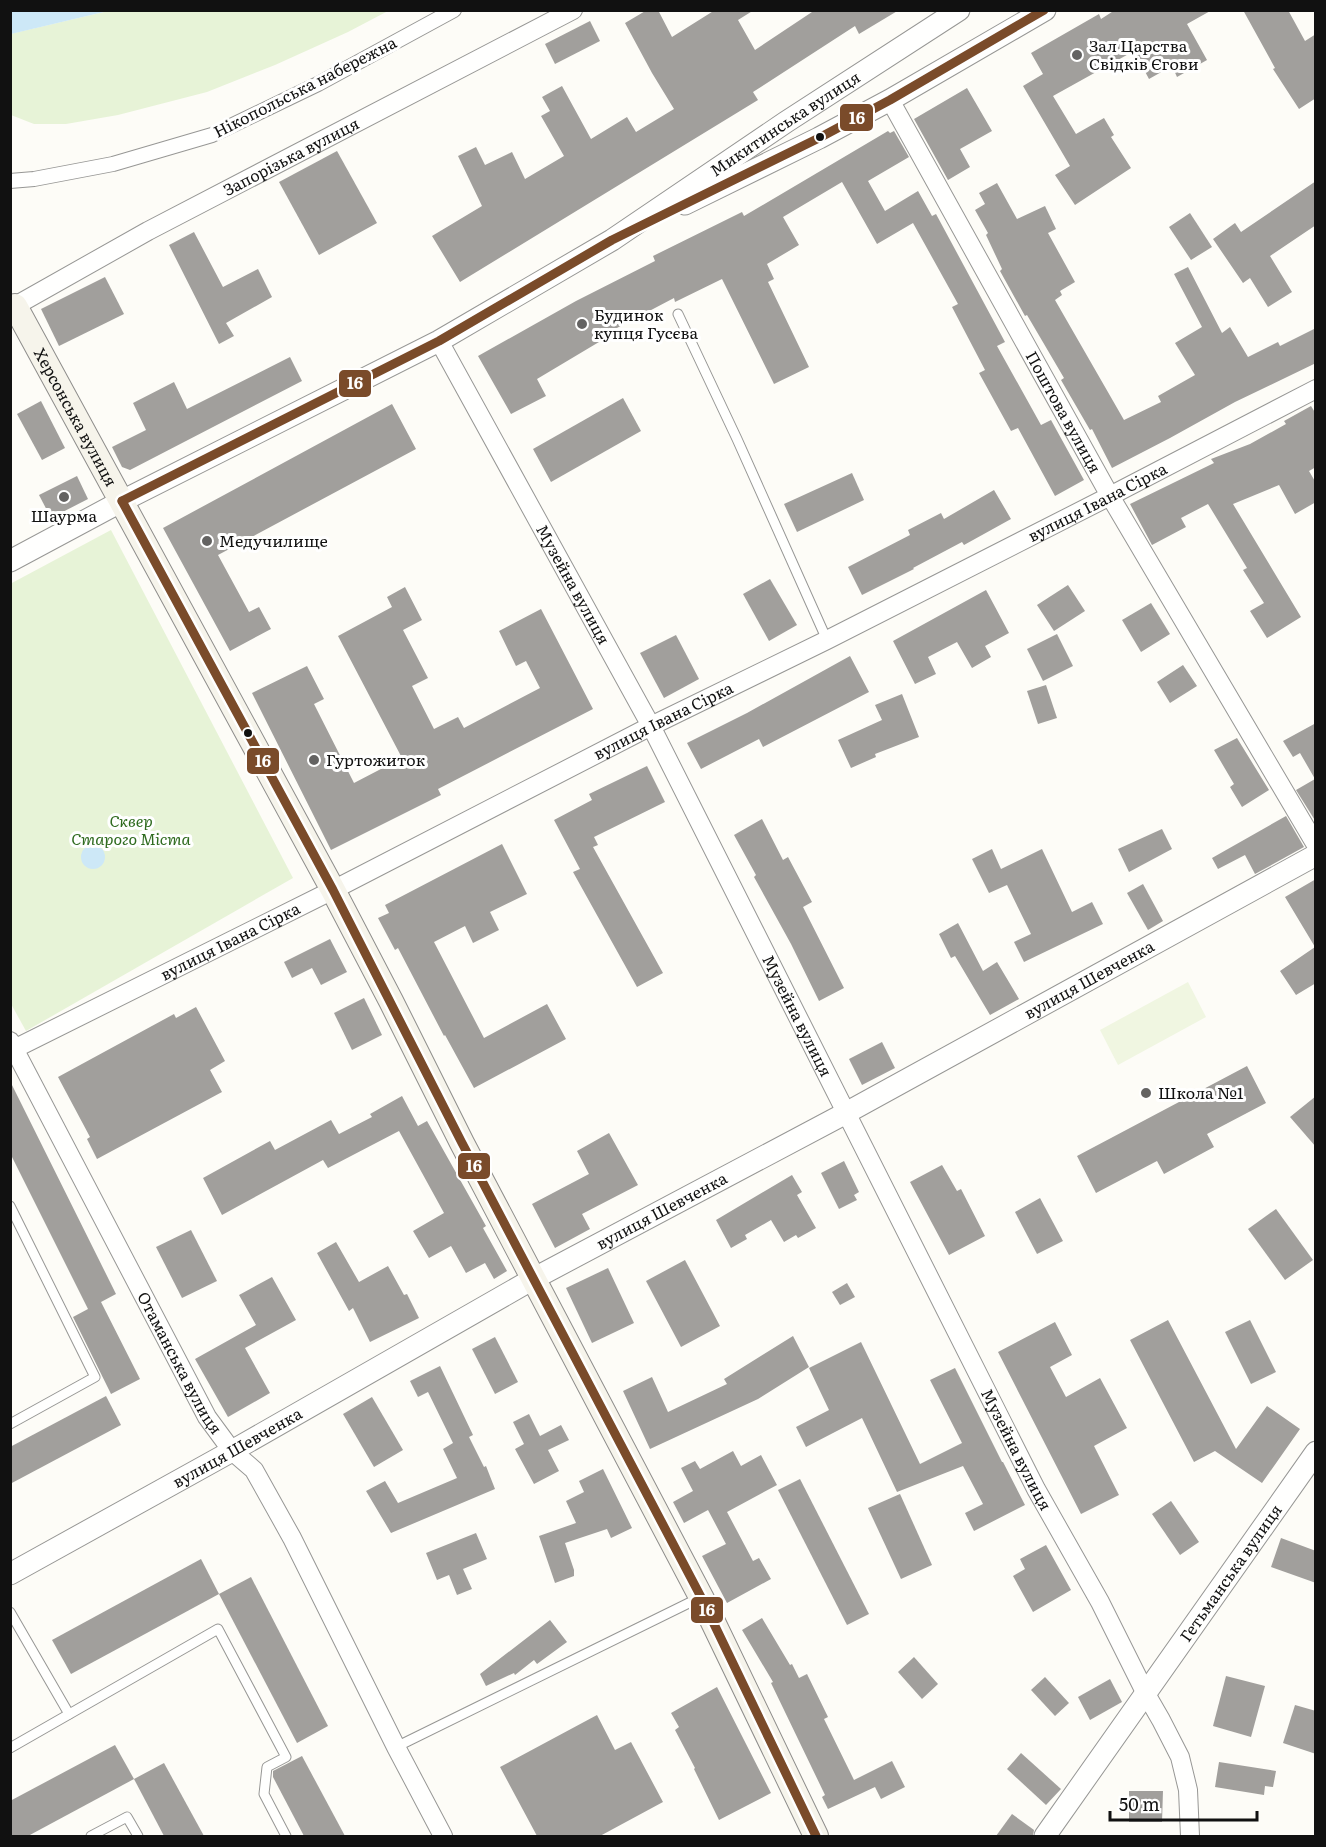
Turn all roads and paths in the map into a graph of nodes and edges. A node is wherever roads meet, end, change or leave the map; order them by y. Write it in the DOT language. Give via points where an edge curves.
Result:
graph roads {
  1 [pos="454,10"];
  2 [pos="960,10"];
  3 [pos="1045,10"];
  4 [pos="568,12"];
  5 [pos="890,100"];
  6 [pos="10,181"];
  7 [pos="612,240"];
  8 [pos="12,305"];
  9 [pos="678,314"];
  10 [pos="440,340"];
  11 [pos="1316,388"];
  12 [pos="1110,496"];
  13 [pos="122,501"];
  14 [pos="10,561"];
  15 [pos="827,640"];
  16 [pos="651,726"];
  17 [pos="1316,845"];
  18 [pos="1316,855"];
  19 [pos="333,890"];
  20 [pos="12,1047"];
  21 [pos="846,1113"];
  22 [pos="10,1206"];
  23 [pos="533,1279"];
  24 [pos="10,1424"];
  25 [pos="232,1451"];
  26 [pos="1316,1452"];
  27 [pos="10,1574"];
  28 [pos="701,1596"];
  29 [pos="10,1612"];
  30 [pos="1146,1694"];
  31 [pos="69,1714"];
  32 [pos="396,1747"];
  33 [pos="10,1748"];
  34 [pos="91,1836"];
  35 [pos="138,1836"];
  36 [pos="286,1836"];
  37 [pos="443,1836"];
  38 [pos="816,1836"];
  39 [pos="1045,1836"];
  40 [pos="1190,1836"];
  1 -- 6 [label="street, Нікопольська набережна" via="318,84 212,135 113,164"];
  2 -- 7 [label="street, Микитинська вулиця"];
  3 -- 5 [label="street, Микитинська вулиця"];
  4 -- 8 [label="street, Запорізька вулиця"];
  5 -- 7 [label="street, Микитинська вулиця"];
  5 -- 12 [label="street, Поштова вулиця"];
  7 -- 10 [label="street, Микитинська вулиця"];
  8 -- 13 [label="main road, Херсонська вулиця"];
  9 -- 15 [label="lane"];
  10 -- 13 [label="street, Микитинська вулиця"];
  10 -- 16 [label="street, Музейна вулиця"];
  11 -- 12 [label="street, вулиця Івана Сірка"];
  12 -- 15 [label="street, вулиця Івана Сірка"];
  12 -- 17 [label="street, Поштова вулиця"];
  13 -- 14 [label="street, Микитинська вулиця"];
  13 -- 19 [label="main road, Херсонська вулиця"];
  15 -- 16 [label="street, вулиця Івана Сірка"];
  16 -- 19 [label="street, вулиця Івана Сірка"];
  16 -- 21 [label="street, Музейна вулиця"];
  18 -- 21 [label="street, вулиця Шевченка"];
  19 -- 20 [label="street, вулиця Івана Сірка"];
  19 -- 23 [label="main road, Херсонська вулиця"];
  20 -- 25 [label="street, Отаманська вулиця" via="207,1417"];
  21 -- 23 [label="street, вулиця Шевченка"];
  21 -- 30 [label="street, Музейна вулиця" via="1036,1489"];
  22 -- 24 [label="lane" via="95,1377"];
  23 -- 25 [label="street, вулиця Шевченка"];
  23 -- 28 [label="main road, Херсонська вулиця"];
  25 -- 27 [label="street, вулиця Шевченка"];
  25 -- 32 [label="street, Отаманська вулиця" via="254,1470 292,1538"];
  26 -- 30 [label="street, Гетьманська вулиця"];
  28 -- 32 [label="lane"];
  28 -- 38 [label="main road, Херсонська вулиця"];
  29 -- 31 [label="lane"];
  30 -- 39 [label="street, Гетьманська вулиця"];
  30 -- 40 [label="street" via="1180,1757 1188,1790"];
  31 -- 33 [label="lane"];
  31 -- 36 [label="lane" via="218,1629 285,1757 267,1767 264,1794"];
  32 -- 37 [label="street, Отаманська вулиця"];
  34 -- 35 [label="lane" via="127,1817"];
}
